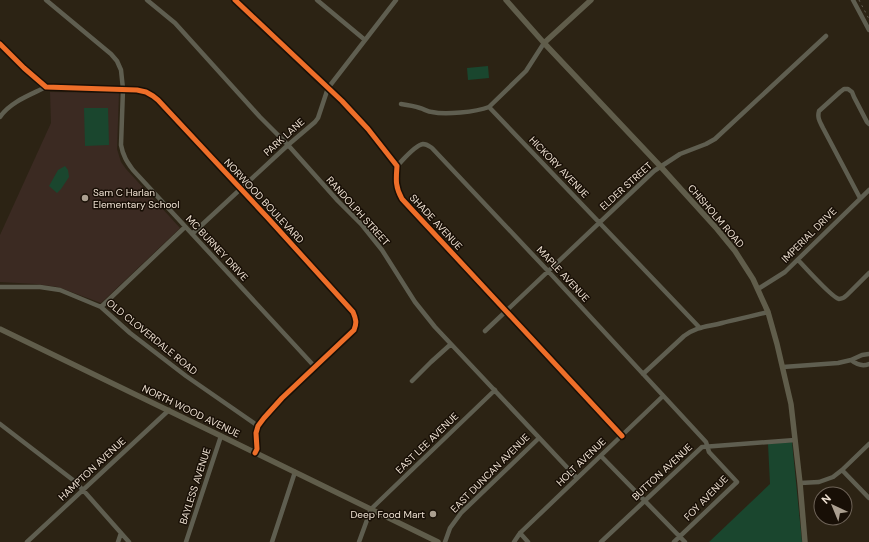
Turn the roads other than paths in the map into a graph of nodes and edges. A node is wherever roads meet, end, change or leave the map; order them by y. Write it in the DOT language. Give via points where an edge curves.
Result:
graph roads {
  1 [pos="46,0"];
  2 [pos="148,0"];
  3 [pos="235,0"];
  4 [pos="317,0"];
  5 [pos="396,0"];
  6 [pos="506,0"];
  7 [pos="591,0"];
  8 [pos="853,0"];
  9 [pos="869,30"];
  10 [pos="826,36"];
  11 [pos="365,40"];
  12 [pos="544,43"];
  13 [pos="0,44"];
  14 [pos="46,87"];
  15 [pos="328,88"];
  16 [pos="123,90"];
  17 [pos="402,104"];
  18 [pos="489,107"];
  19 [pos="0,117"];
  20 [pos="869,124"];
  21 [pos="288,145"];
  22 [pos="397,166"];
  23 [pos="661,167"];
  24 [pos="241,189"];
  25 [pos="869,190"];
  26 [pos="860,198"];
  27 [pos="599,222"];
  28 [pos="185,226"];
  29 [pos="192,234"];
  30 [pos="798,260"];
  31 [pos="548,271"];
  32 [pos="869,273"];
  33 [pos="0,287"];
  34 [pos="758,288"];
  35 [pos="101,307"];
  36 [pos="506,311"];
  37 [pos="768,312"];
  38 [pos="699,327"];
  39 [pos="0,329"];
  40 [pos="485,330"];
  41 [pos="451,344"];
  42 [pos="869,354"];
  43 [pos="851,360"];
  44 [pos="869,364"];
  45 [pos="315,367"];
  46 [pos="783,367"];
  47 [pos="643,374"];
  48 [pos="412,381"];
  49 [pos="495,390"];
  50 [pos="663,396"];
  51 [pos="169,410"];
  52 [pos="0,424"];
  53 [pos="258,426"];
  54 [pos="221,436"];
  55 [pos="622,436"];
  56 [pos="539,438"];
  57 [pos="796,440"];
  58 [pos="869,444"];
  59 [pos="707,446"];
  60 [pos="256,453"];
  61 [pos="601,456"];
  62 [pos="842,470"];
  63 [pos="295,472"];
  64 [pos="577,478"];
  65 [pos="800,483"];
  66 [pos="83,490"];
  67 [pos="869,498"];
  68 [pos="645,500"];
  69 [pos="371,509"];
  70 [pos="121,533"];
  71 [pos="520,533"];
  72 [pos="680,537"];
  73 [pos="27,542"];
  74 [pos="118,542"];
  75 [pos="129,542"];
  76 [pos="186,542"];
  77 [pos="272,542"];
  78 [pos="359,542"];
  79 [pos="438,542"];
  80 [pos="445,542"];
  81 [pos="514,542"];
  82 [pos="528,542"];
  83 [pos="601,542"];
  84 [pos="674,542"];
  85 [pos="685,542"];
  86 [pos="805,542"];
  1 -- 16 [label="street, MC BURNEY DRIVE" via="117,61 121,70"];
  2 -- 21 [label="street, RANDOLPH STREET" via="175,23"];
  3 -- 15 [label="street"];
  4 -- 11 [label="street"];
  5 -- 11 [label="street, PARK LANE"];
  6 -- 12 [label="main road, CHISHOLM ROAD"];
  7 -- 12 [label="main road"];
  8 -- 9 [label="street"];
  10 -- 23 [label="street, ELDER STREET" via="715,139 680,154"];
  11 -- 15 [label="street, PARK LANE"];
  12 -- 18 [label="street" via="526,71"];
  12 -- 23 [label="main road, CHISHOLM ROAD"];
  13 -- 14 [label="street"];
  14 -- 16 [label="street, NORWOOD BOULEVARD"];
  14 -- 19 [label="street" via="12,105"];
  15 -- 21 [label="street, PARK LANE" via="318,118"];
  15 -- 22 [label="street" via="362,122"];
  16 -- 24 [label="street, NORWOOD BOULEVARD" via="137,90 153,96"];
  16 -- 28 [label="street, MC BURNEY DRIVE" via="122,154 133,170"];
  17 -- 18 [label="street" via="436,113 474,111"];
  18 -- 27 [label="street, HICKORY AVENUE"];
  20 -- 26 [label="street" via="848,89 840,92 819,111 818,115 822,128"];
  21 -- 24 [label="street, PARK LANE"];
  21 -- 41 [label="street, RANDOLPH STREET" via="362,225 379,246 417,305"];
  22 -- 31 [label="street, MAPLE AVENUE" via="419,145 428,145"];
  22 -- 36 [label="street, SHADE AVENUE" via="396,184 402,199"];
  23 -- 27 [label="street, ELDER STREET"];
  23 -- 34 [label="main road, CHISHOLM ROAD" via="729,244 746,266"];
  24 -- 29 [label="street, PARK LANE"];
  24 -- 45 [label="street, NORWOOD BOULEVARD" via="355,316 354,330"];
  25 -- 26 [label="street, IMPERIAL DRIVE"];
  26 -- 30 [label="street, IMPERIAL DRIVE"];
  27 -- 31 [label="street, ELDER STREET"];
  27 -- 38 [label="street, HICKORY AVENUE"];
  28 -- 29 [label="street, MC BURNEY DRIVE"];
  28 -- 35 [label="street"];
  29 -- 45 [label="street, MC BURNEY DRIVE"];
  30 -- 32 [label="street" via="835,298 839,299 844,298"];
  30 -- 34 [label="street, IMPERIAL DRIVE"];
  31 -- 36 [label="street, ELDER STREET"];
  31 -- 47 [label="street, MAPLE AVENUE"];
  33 -- 35 [label="street, OLD CLOVERDALE ROAD" via="60,290"];
  34 -- 37 [label="main road, CHISHOLM ROAD"];
  35 -- 53 [label="street, OLD CLOVERDALE ROAD" via="186,376"];
  36 -- 40 [label="street, ELDER STREET"];
  36 -- 55 [label="street, SHADE AVENUE"];
  37 -- 38 [label="street"];
  37 -- 46 [label="main road, CHISHOLM ROAD"];
  38 -- 47 [label="street" via="684,336"];
  39 -- 51 [label="main road, NORTH WOOD AVENUE"];
  41 -- 48 [label="street"];
  41 -- 49 [label="street, RANDOLPH STREET"];
  42 -- 43 [label="street"];
  43 -- 44 [label="street" via="857,364"];
  43 -- 46 [label="street"];
  45 -- 53 [label="street, NORWOOD BOULEVARD" via="282,398"];
  46 -- 57 [label="main road, CHISHOLM ROAD"];
  47 -- 50 [label="street, MAPLE AVENUE"];
  49 -- 56 [label="street, RANDOLPH STREET"];
  49 -- 69 [label="street, EAST LEE AVENUE"];
  50 -- 55 [label="street, HOLT AVENUE"];
  50 -- 59 [label="street, MAPLE AVENUE"];
  51 -- 54 [label="main road, NORTH WOOD AVENUE"];
  51 -- 66 [label="street, HAMPTON AVENUE"];
  52 -- 66 [label="street"];
  53 -- 60 [label="street"];
  54 -- 60 [label="main road, NORTH WOOD AVENUE"];
  54 -- 76 [label="street, BAYLESS AVENUE"];
  55 -- 61 [label="street, HOLT AVENUE"];
  56 -- 64 [label="street, RANDOLPH STREET"];
  56 -- 80 [label="street, EAST DUNCAN AVENUE" via="461,513 450,528"];
  57 -- 59 [label="street, BUTTON AVENUE"];
  57 -- 65 [label="main road, CHISHOLM ROAD"];
  58 -- 62 [label="street"];
  59 -- 68 [label="street, BUTTON AVENUE" via="702,447"];
  59 -- 72 [label="street, FOY AVENUE" via="709,452 737,482"];
  60 -- 63 [label="main road, NORTH WOOD AVENUE"];
  61 -- 64 [label="street, HOLT AVENUE"];
  61 -- 68 [label="street"];
  62 -- 65 [label="street" via="819,482"];
  62 -- 67 [label="street"];
  63 -- 69 [label="main road, NORTH WOOD AVENUE"];
  63 -- 77 [label="street"];
  64 -- 71 [label="street, HOLT AVENUE"];
  65 -- 86 [label="main road, CHISHOLM ROAD"];
  66 -- 70 [label="street"];
  66 -- 73 [label="street, HAMPTON AVENUE"];
  68 -- 72 [label="street"];
  68 -- 83 [label="street, BUTTON AVENUE"];
  69 -- 78 [label="street"];
  69 -- 79 [label="main road, NORTH WOOD AVENUE"];
  70 -- 74 [label="street"];
  70 -- 75 [label="street"];
  71 -- 81 [label="street, HOLT AVENUE"];
  71 -- 82 [label="street"];
  72 -- 84 [label="street, FOY AVENUE"];
  72 -- 85 [label="street"];
}
